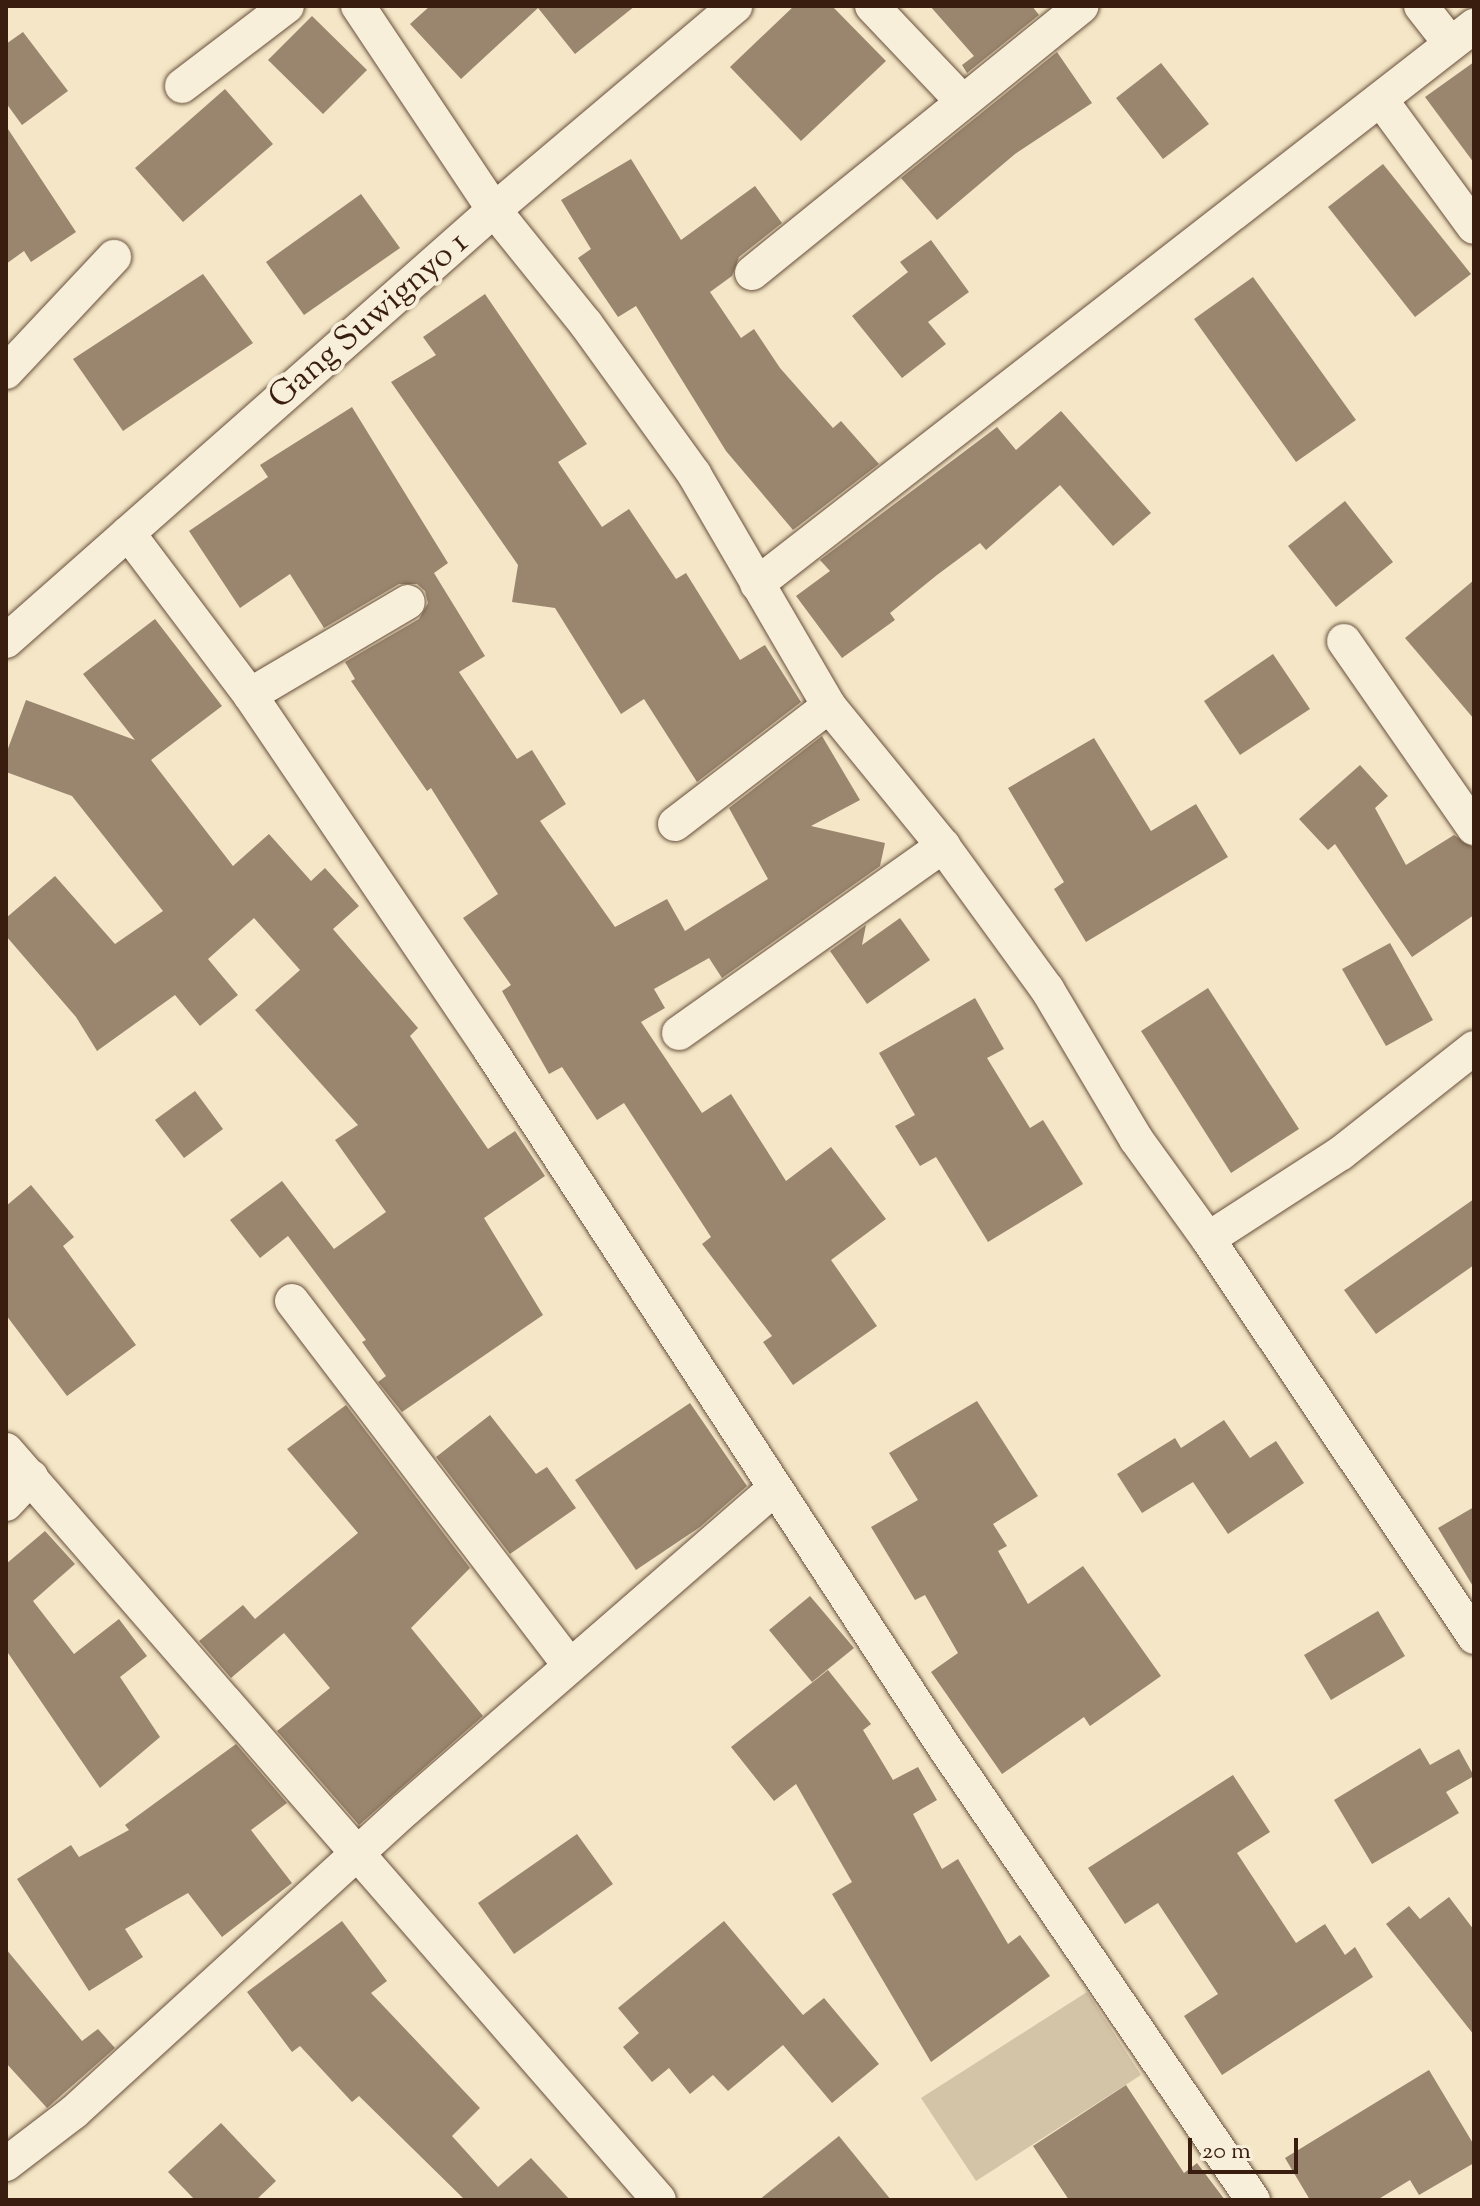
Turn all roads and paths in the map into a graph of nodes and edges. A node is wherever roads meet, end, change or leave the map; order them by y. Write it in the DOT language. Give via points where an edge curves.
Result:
graph roads {
  1 [pos="287,6"];
  2 [pos="358,6"];
  3 [pos="735,6"];
  4 [pos="872,6"];
  5 [pos="1082,6"];
  6 [pos="1421,6"];
  7 [pos="1462,34"];
  8 [pos="182,86"];
  9 [pos="1381,100"];
  10 [pos="963,102"];
  11 [pos="494,210"];
  12 [pos="1474,227"];
  13 [pos="114,257"];
  14 [pos="752,273"];
  15 [pos="6,372"];
  16 [pos="128,533"];
  17 [pos="757,584"];
  18 [pos="408,602"];
  19 [pos="6,641"];
  20 [pos="1344,641"];
  21 [pos="250,695"];
  22 [pos="829,706"];
  23 [pos="675,824"];
  24 [pos="1474,828"];
  25 [pos="943,846"];
  26 [pos="679,1033"];
  27 [pos="1474,1048"];
  28 [pos="1208,1239"];
  29 [pos="292,1301"];
  30 [pos="6,1450"];
  31 [pos="31,1477"];
  32 [pos="775,1488"];
  33 [pos="6,1504"];
  34 [pos="1474,1637"];
  35 [pos="569,1665"];
  36 [pos="357,1853"];
  37 [pos="6,2164"];
  38 [pos="659,2200"];
  39 [pos="1253,2200"];
  1 -- 8 [label="street"];
  2 -- 11 [label="street"];
  3 -- 11 [label="street, Gang Suwignyo 1"];
  4 -- 10 [label="street"];
  5 -- 10 [label="street"];
  6 -- 7 [label="street"];
  7 -- 9 [label="street"];
  9 -- 12 [label="street"];
  9 -- 17 [label="street"];
  10 -- 14 [label="street"];
  11 -- 16 [label="street, Gang Suwignyo 1"];
  11 -- 17 [label="street" via="586,324 694,474"];
  13 -- 15 [label="street"];
  16 -- 19 [label="street, Gang Suwignyo 1"];
  16 -- 21 [label="street"];
  17 -- 22 [label="street"];
  18 -- 21 [label="street"];
  20 -- 24 [label="street"];
  21 -- 32 [label="street" via="487,1045"];
  22 -- 23 [label="street"];
  22 -- 25 [label="street"];
  25 -- 26 [label="street"];
  25 -- 28 [label="street" via="1047,989 1136,1139"];
  27 -- 28 [label="street" via="1341,1153"];
  28 -- 34 [label="street"];
  29 -- 35 [label="street"];
  30 -- 31 [label="street"];
  31 -- 33 [label="street"];
  31 -- 36 [label="street"];
  32 -- 35 [label="street"];
  32 -- 39 [label="street"];
  35 -- 36 [label="street"];
  36 -- 37 [label="street" via="97,2091"];
  36 -- 38 [label="street"];
}
